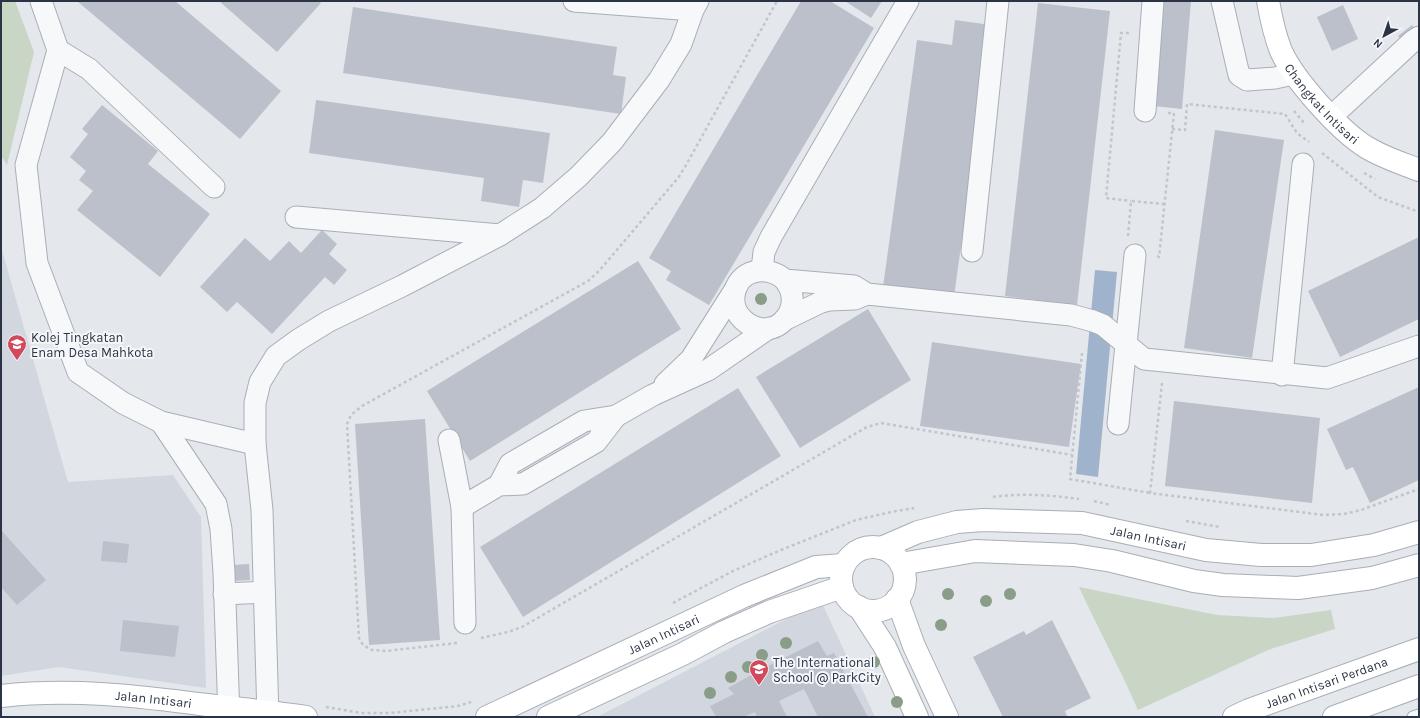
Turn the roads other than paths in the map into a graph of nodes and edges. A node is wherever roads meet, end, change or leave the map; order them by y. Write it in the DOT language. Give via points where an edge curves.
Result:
graph roads {
  1 [pos="41,1"];
  2 [pos="574,1"];
  3 [pos="908,1"];
  4 [pos="998,1"];
  5 [pos="1153,1"];
  6 [pos="1222,1"];
  7 [pos="1268,1"];
  8 [pos="695,5"];
  9 [pos="1419,37"];
  10 [pos="58,50"];
  11 [pos="1293,74"];
  12 [pos="1145,111"];
  13 [pos="1331,118"];
  14 [pos="1303,164"];
  15 [pos="1419,170"];
  16 [pos="214,187"];
  17 [pos="296,217"];
  18 [pos="500,235"];
  19 [pos="972,252"];
  20 [pos="1135,255"];
  21 [pos="762,270"];
  22 [pos="785,280"];
  23 [pos="736,288"];
  24 [pos="867,294"];
  25 [pos="777,324"];
  26 [pos="1126,344"];
  27 [pos="1419,346"];
  28 [pos="1282,375"];
  29 [pos="653,395"];
  30 [pos="161,422"];
  31 [pos="1118,424"];
  32 [pos="448,440"];
  33 [pos="255,444"];
  34 [pos="462,507"];
  35 [pos="1419,532"];
  36 [pos="881,548"];
  37 [pos="901,564"];
  38 [pos="844,565"];
  39 [pos="1419,565"];
  40 [pos="842,587"];
  41 [pos="264,592"];
  42 [pos="224,594"];
  43 [pos="897,599"];
  44 [pos="859,607"];
  45 [pos="466,623"];
  46 [pos="1419,649"];
  47 [pos="1419,686"];
  48 [pos="1,696"];
  49 [pos="481,709"];
  50 [pos="313,711"];
  51 [pos="229,712"];
  52 [pos="268,714"];
  53 [pos="1352,715"];
  54 [pos="1419,715"];
  55 [pos="548,717"];
  56 [pos="917,717"];
  57 [pos="947,717"];
  58 [pos="1234,717"];
  59 [pos="1413,717"];
  1 -- 10 [label="street"];
  2 -- 8 [label="street"];
  3 -- 21 [label="street" via="771,236 764,252"];
  4 -- 19 [label="street"];
  5 -- 12 [label="street"];
  6 -- 11 [label="street" via="1239,74 1247,80"];
  7 -- 11 [label="street, Changkat Intisari" via="1281,51"];
  8 -- 18 [label="street" via="681,44 659,80 612,142 542,208"];
  9 -- 13 [label="street"];
  10 -- 16 [label="street" via="89,69"];
  10 -- 30 [label="street" via="26,165 37,263 78,372 123,403"];
  11 -- 13 [label="street, Changkat Intisari"];
  13 -- 15 [label="street, Changkat Intisari" via="1365,147"];
  14 -- 28 [label="street"];
  17 -- 18 [label="street"];
  18 -- 33 [label="street" via="329,321 276,356 260,382 256,396"];
  20 -- 26 [label="street"];
  21 -- 22 [label="street" via="778,274"];
  21 -- 23 [label="street" via="746,275"];
  22 -- 24 [label="street" via="854,286"];
  22 -- 25 [label="street" via="790,287 792,304 790,313"];
  23 -- 25 [label="street" via="735,306 743,321 760,329"];
  23 -- 29 [label="street" via="691,359"];
  24 -- 25 [label="street" via="854,299 821,302"];
  24 -- 26 [label="street" via="1071,315 1103,325"];
  25 -- 29 [label="street" via="708,370"];
  26 -- 28 [label="street" via="1144,359"];
  26 -- 31 [label="street"];
  27 -- 28 [label="street" via="1327,378"];
  29 -- 34 [label="street" via="616,416 584,421 510,464 499,485"];
  30 -- 33 [label="street"];
  30 -- 42 [label="street" via="216,504 221,529"];
  32 -- 34 [label="street"];
  33 -- 41 [label="street" via="262,510"];
  34 -- 45 [label="street"];
  35 -- 36 [label="street, Jalan Intisari" via="1374,545 1311,555 1261,555 1206,550 1082,523 983,520 957,522 918,532"];
  36 -- 37 [label="street" via="893,554"];
  36 -- 38 [label="street" via="859,550 850,556"];
  37 -- 39 [label="street" via="975,551 1074,555 1112,561 1194,581 1223,585 1298,588 1372,578"];
  37 -- 43 [label="street" via="903,588"];
  38 -- 40 [label="street"];
  38 -- 49 [label="street, Jalan Intisari" via="816,567"];
  40 -- 44 [label="street" via="848,599"];
  40 -- 55 [label="street, Jalan Intisari" via="769,612"];
  41 -- 42 [label="street"];
  41 -- 52 [label="street"];
  42 -- 51 [label="street"];
  43 -- 44 [label="street" via="890,606 880,610"];
  43 -- 57 [label="street" via="914,646"];
  44 -- 56 [label="street" via="885,647"];
  46 -- 58 [label="street, Jalan Intisari Perdana"];
  47 -- 53 [label="street"];
  48 -- 51 [label="street, Jalan Intisari" via="77,692 153,698"];
  50 -- 52 [label="street, Jalan Intisari"];
  51 -- 52 [label="street, Jalan Intisari"];
  54 -- 59 [label="lane"];
}
